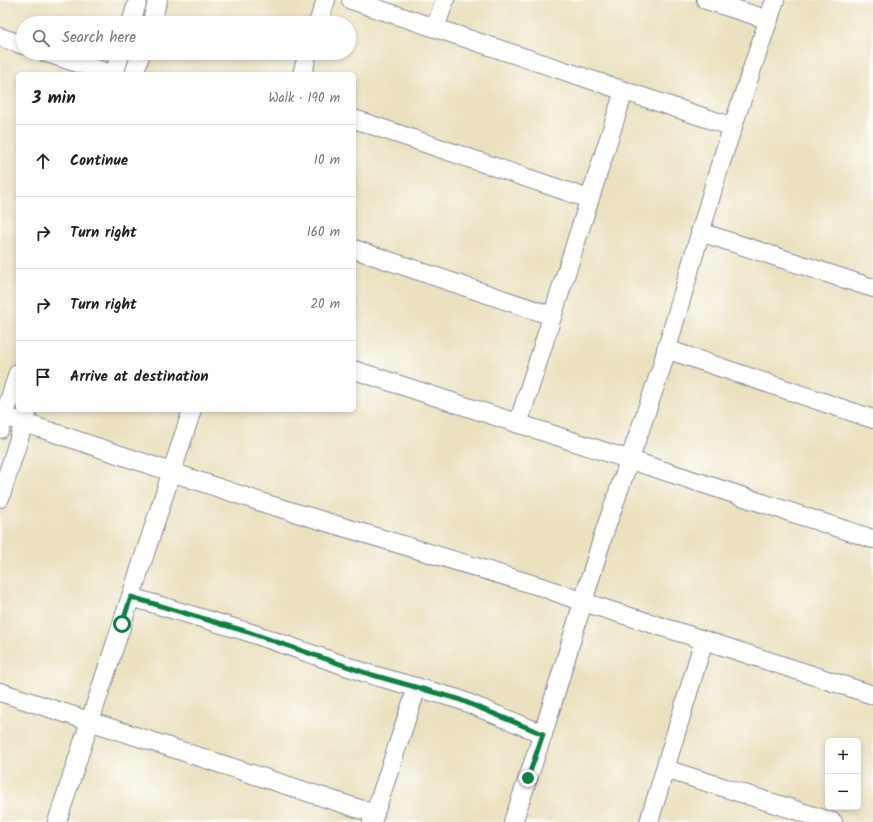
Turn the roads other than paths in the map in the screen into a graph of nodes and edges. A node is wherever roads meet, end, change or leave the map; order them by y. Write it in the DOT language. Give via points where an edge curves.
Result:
graph roads {
  1 [pos="138,0"];
  2 [pos="158,0"];
  3 [pos="326,0"];
  4 [pos="351,0"];
  5 [pos="445,0"];
  6 [pos="706,0"];
  7 [pos="776,0"];
  8 [pos="133,16"];
  9 [pos="153,16"];
  10 [pos="320,16"];
  11 [pos="769,20"];
  12 [pos="435,28"];
  13 [pos="0,37"];
  14 [pos="16,43"];
  15 [pos="69,60"];
  16 [pos="119,60"];
  17 [pos="139,60"];
  18 [pos="306,60"];
  19 [pos="105,72"];
  20 [pos="115,72"];
  21 [pos="135,72"];
  22 [pos="303,72"];
  23 [pos="624,91"];
  24 [pos="356,120"];
  25 [pos="733,127"];
  26 [pos="589,199"];
  27 [pos="700,232"];
  28 [pos="356,250"];
  29 [pos="873,288"];
  30 [pos="552,316"];
  31 [pos="666,349"];
  32 [pos="356,371"];
  33 [pos="16,379"];
  34 [pos="191,412"];
  35 [pos="26,417"];
  36 [pos="873,419"];
  37 [pos="2,423"];
  38 [pos="518,424"];
  39 [pos="629,460"];
  40 [pos="171,472"];
  41 [pos="0,498"];
  42 [pos="873,539"];
  43 [pos="131,597"];
  44 [pos="583,602"];
  45 [pos="704,640"];
  46 [pos="416,687"];
  47 [pos="0,692"];
  48 [pos="873,695"];
  49 [pos="90,721"];
  50 [pos="543,734"];
  51 [pos="665,769"];
  52 [pos="373,818"];
  53 [pos="57,822"];
  54 [pos="513,822"];
  55 [pos="649,822"];
  56 [pos="833,822"];
  1 -- 8 [label="street"];
  2 -- 9 [label="street"];
  3 -- 10 [label="street"];
  4 -- 12 [label="street"];
  5 -- 12 [label="street"];
  6 -- 11 [label="street"];
  7 -- 11 [label="street"];
  11 -- 25 [label="street"];
  12 -- 23 [label="street"];
  13 -- 14 [label="street"];
  15 -- 19 [label="street"];
  16 -- 20 [label="street"];
  17 -- 21 [label="street"];
  18 -- 22 [label="street"];
  23 -- 25 [label="street"];
  23 -- 26 [label="street"];
  24 -- 26 [label="street"];
  25 -- 27 [label="street"];
  26 -- 30 [label="street"];
  27 -- 29 [label="street"];
  27 -- 31 [label="street"];
  28 -- 30 [label="street"];
  30 -- 38 [label="street"];
  31 -- 36 [label="street"];
  31 -- 39 [label="street"];
  32 -- 38 [label="street"];
  33 -- 37 [label="street"];
  34 -- 40 [label="street"];
  35 -- 37 [label="street"];
  35 -- 40 [label="street"];
  35 -- 41 [label="street"];
  38 -- 39 [label="street"];
  39 -- 42 [label="street"];
  39 -- 44 [label="street"];
  40 -- 43 [label="street"];
  40 -- 44 [label="street"];
  43 -- 46 [label="street"];
  43 -- 49 [label="street"];
  44 -- 45 [label="street"];
  44 -- 50 [label="street"];
  45 -- 48 [label="street"];
  45 -- 51 [label="street"];
  46 -- 50 [label="street" via="458,699"];
  46 -- 52 [label="street"];
  47 -- 49 [label="street"];
  49 -- 52 [label="street"];
  49 -- 53 [label="street"];
  50 -- 54 [label="street"];
  51 -- 55 [label="street"];
  51 -- 56 [label="street"];
}
